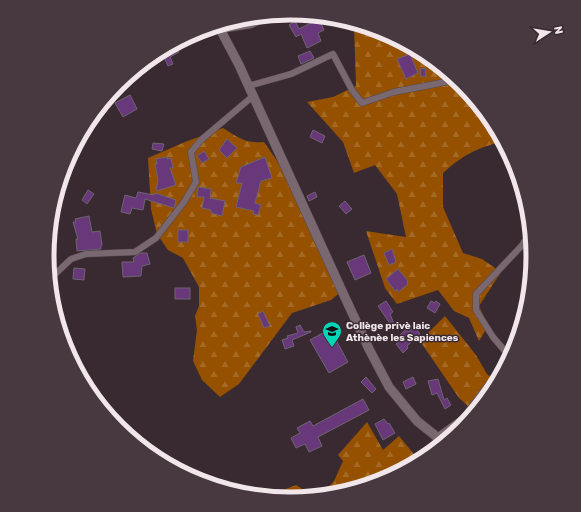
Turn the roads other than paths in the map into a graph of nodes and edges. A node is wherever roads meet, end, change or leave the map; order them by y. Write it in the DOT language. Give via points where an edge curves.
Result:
graph roads {
  1 [pos="256,23"];
  2 [pos="238,26"];
  3 [pos="221,31"];
  4 [pos="449,81"];
  5 [pos="248,86"];
  6 [pos="253,96"];
  7 [pos="524,242"];
  8 [pos="55,274"];
  9 [pos="506,352"];
  10 [pos="489,384"];
  11 [pos="466,414"];
  12 [pos="439,439"];
  1 -- 2 [label="street"];
  3 -- 5 [label="street"];
  4 -- 5 [label="street" via="394,92 362,103 333,54 291,74"];
  5 -- 6 [label="street"];
  6 -- 8 [label="street" via="201,140 192,152 196,182 156,238 135,252 86,254 76,257"];
  6 -- 12 [label="street" via="350,310 389,387 417,421"];
  7 -- 9 [label="street" via="476,294 476,310"];
  10 -- 11 [label="street"];
}
